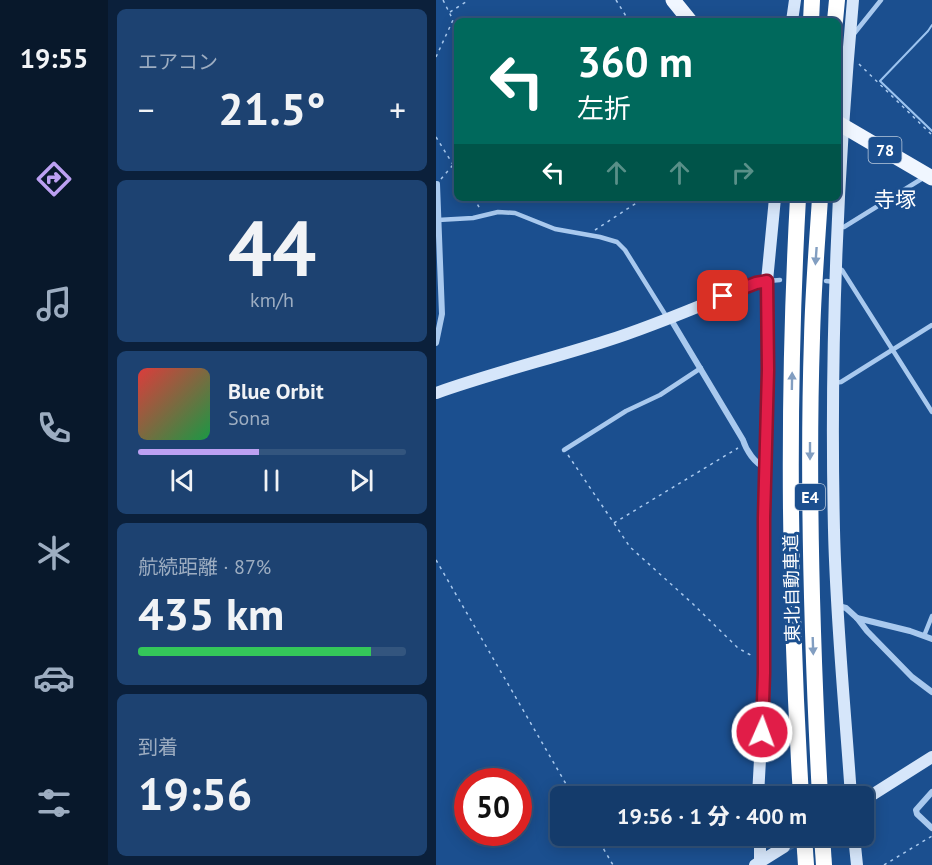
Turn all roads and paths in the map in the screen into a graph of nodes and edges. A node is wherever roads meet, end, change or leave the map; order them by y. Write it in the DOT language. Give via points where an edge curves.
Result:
graph roads {
  1 [pos="443,0"];
  2 [pos="469,0"];
  3 [pos="616,0"];
  4 [pos="794,0"];
  5 [pos="812,0"];
  6 [pos="837,0"];
  7 [pos="853,0"];
  8 [pos="880,0"];
  9 [pos="449,13"];
  10 [pos="627,18"];
  11 [pos="792,18"];
  12 [pos="811,18"];
  13 [pos="835,18"];
  14 [pos="850,35"];
  15 [pos="436,57"];
  16 [pos="847,59"];
  17 [pos="841,125"];
  18 [pos="931,135"];
  19 [pos="436,137"];
  20 [pos="453,165"];
  21 [pos="841,170"];
  22 [pos="931,172"];
  23 [pos="931,178"];
  24 [pos="437,184"];
  25 [pos="476,201"];
  26 [pos="639,201"];
  27 [pos="775,201"];
  28 [pos="798,201"];
  29 [pos="820,201"];
  30 [pos="839,201"];
  31 [pos="484,214"];
  32 [pos="438,220"];
  33 [pos="838,226"];
  34 [pos="437,230"];
  35 [pos="587,235"];
  36 [pos="836,267"];
  37 [pos="780,280"];
  38 [pos="767,281"];
  39 [pos="669,318"];
  40 [pos="931,325"];
  41 [pos="436,343"];
  42 [pos="892,349"];
  43 [pos="701,368"];
  44 [pos="834,383"];
  45 [pos="436,393"];
  46 [pos="931,412"];
  47 [pos="744,444"];
  48 [pos="564,450"];
  49 [pos="766,468"];
  50 [pos="614,523"];
  51 [pos="436,560"];
  52 [pos="838,606"];
  53 [pos="931,616"];
  54 [pos="857,618"];
  55 [pos="924,636"];
  56 [pos="931,639"];
  57 [pos="764,659"];
  58 [pos="931,692"];
  59 [pos="931,757"];
  60 [pos="567,786"];
  61 [pos="758,786"];
  62 [pos="800,786"];
  63 [pos="820,786"];
  64 [pos="850,786"];
  65 [pos="931,792"];
  66 [pos="874,794"];
  67 [pos="931,828"];
  68 [pos="931,836"];
  69 [pos="602,846"];
  70 [pos="759,846"];
  71 [pos="805,846"];
  72 [pos="823,846"];
  73 [pos="855,846"];
  74 [pos="784,847"];
  75 [pos="758,864"];
  76 [pos="613,865"];
  77 [pos="806,865"];
  78 [pos="824,865"];
  79 [pos="857,865"];
  80 [pos="884,865"];
  1 -- 9 [label="path"];
  2 -- 9 [label="path"];
  3 -- 10 [label="path"];
  4 -- 11 [label="street"];
  5 -- 12 [label="highway"];
  6 -- 13 [label="highway"];
  7 -- 14 [label="street"];
  8 -- 14 [label="lane" via="854,35"];
  9 -- 15 [label="path" via="453,20"];
  14 -- 16 [label="street"];
  16 -- 18 [label="path" via="856,61"];
  16 -- 21 [label="street"];
  17 -- 23 [label="main road, 78, bridge"];
  19 -- 20 [label="path"];
  20 -- 24 [label="path"];
  22 -- 33 [label="lane" via="844,227"];
  24 -- 32 [label="street"];
  25 -- 31 [label="path"];
  26 -- 35 [label="path"];
  27 -- 38 [label="street"];
  62 -- 28 [label="highway, 東北自動車道 / E4, one-way" via="791,480"];
  29 -- 63 [label="highway, 東北自動車道 / E4, one-way" via="811,338 810,441 811,611"];
  30 -- 33 [label="street"];
  31 -- 32 [label="lane"];
  31 -- 35 [label="lane" via="515,213 555,229"];
  32 -- 34 [label="street"];
  33 -- 36 [label="street"];
  34 -- 41 [label="street" via="442,314"];
  35 -- 39 [label="lane" via="617,242 625,250"];
  36 -- 42 [label="lane" via="842,270"];
  36 -- 44 [label="street" via="830,282"];
  37 -- 38 [label="lane"];
  38 -- 39 [label="street"];
  38 -- 49 [label="street"];
  39 -- 43 [label="street"];
  39 -- 45 [label="street"];
  40 -- 42 [label="lane"];
  42 -- 44 [label="lane"];
  42 -- 46 [label="lane"];
  43 -- 47 [label="street"];
  43 -- 48 [label="lane"];
  44 -- 52 [label="street"];
  47 -- 49 [label="street" via="759,465"];
  47 -- 50 [label="path"];
  48 -- 50 [label="path"];
  49 -- 57 [label="street" via="770,629"];
  50 -- 57 [label="path" via="630,547 738,648"];
  51 -- 60 [label="path"];
  52 -- 54 [label="street"];
  52 -- 64 [label="street" via="834,627"];
  53 -- 55 [label="lane"];
  54 -- 55 [label="street"];
  54 -- 58 [label="street"];
  55 -- 56 [label="street"];
  57 -- 61 [label="street"];
  59 -- 66 [label="street"];
  65 -- 67 [label="street" via="916,810"];
  68 -- 80 [label="path"];
  69 -- 76 [label="path"];
  70 -- 75 [label="street"];
  71 -- 77 [label="highway"];
  72 -- 78 [label="highway"];
  73 -- 79 [label="street"];
  74 -- 75 [label="street"];
}
